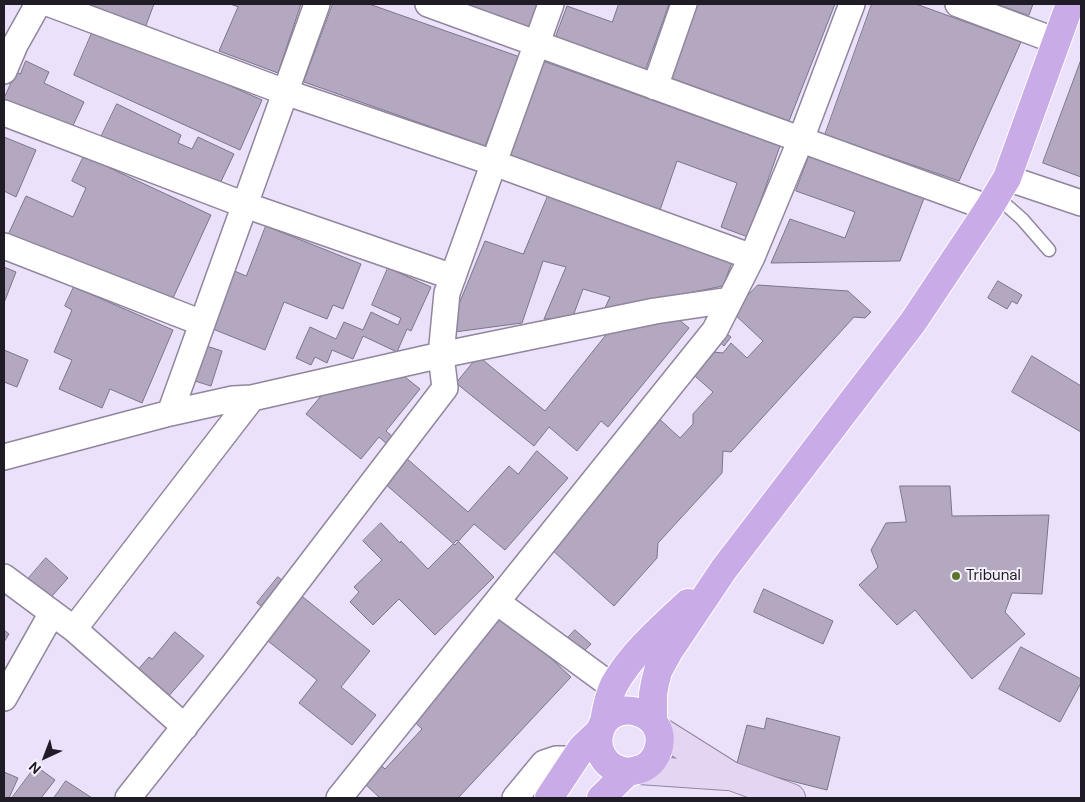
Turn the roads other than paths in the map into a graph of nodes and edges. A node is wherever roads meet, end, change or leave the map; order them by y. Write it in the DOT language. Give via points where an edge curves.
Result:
graph roads {
  1 [pos="38,4"];
  2 [pos="50,4"];
  3 [pos="317,4"];
  4 [pos="428,4"];
  5 [pos="551,4"];
  6 [pos="684,4"];
  7 [pos="852,4"];
  8 [pos="958,4"];
  9 [pos="1070,4"];
  10 [pos="1056,41"];
  11 [pos="537,43"];
  12 [pos="4,71"];
  13 [pos="655,86"];
  14 [pos="285,92"];
  15 [pos="4,113"];
  16 [pos="801,139"];
  17 [pos="494,163"];
  18 [pos="997,194"];
  19 [pos="1081,203"];
  20 [pos="245,205"];
  21 [pos="4,246"];
  22 [pos="1049,250"];
  23 [pos="752,257"];
  24 [pos="452,278"];
  25 [pos="730,300"];
  26 [pos="202,324"];
  27 [pos="441,355"];
  28 [pos="252,398"];
  29 [pos="170,413"];
  30 [pos="4,457"];
  31 [pos="724,569"];
  32 [pos="4,577"];
  33 [pos="497,602"];
  34 [pos="52,612"];
  35 [pos="74,629"];
  36 [pos="613,686"];
  37 [pos="4,698"];
  38 [pos="655,726"];
  39 [pos="185,727"];
  40 [pos="602,727"];
  41 [pos="575,759"];
  42 [pos="634,771"];
  43 [pos="731,776"];
  44 [pos="128,798"];
  45 [pos="339,798"];
  46 [pos="515,798"];
  47 [pos="548,798"];
  48 [pos="601,798"];
  49 [pos="791,798"];
  1 -- 12 [label="street"];
  2 -- 14 [label="street"];
  3 -- 14 [label="street"];
  4 -- 11 [label="street"];
  5 -- 11 [label="street"];
  6 -- 13 [label="street"];
  7 -- 16 [label="street"];
  8 -- 10 [label="street"];
  9 -- 10 [label="main road"];
  10 -- 18 [label="main road"];
  11 -- 13 [label="street"];
  11 -- 17 [label="street"];
  13 -- 16 [label="street"];
  14 -- 17 [label="street"];
  14 -- 20 [label="street"];
  15 -- 20 [label="street"];
  16 -- 18 [label="street"];
  16 -- 23 [label="street"];
  17 -- 23 [label="street"];
  17 -- 24 [label="street"];
  18 -- 19 [label="street"];
  18 -- 22 [label="lane"];
  18 -- 31 [label="main road" via="913,322"];
  20 -- 24 [label="street"];
  20 -- 26 [label="street"];
  21 -- 26 [label="street"];
  23 -- 25 [label="street"];
  24 -- 27 [label="street" via="447,293"];
  25 -- 27 [label="street" via="655,311"];
  25 -- 33 [label="street" via="715,330"];
  26 -- 29 [label="street"];
  27 -- 28 [label="street"];
  27 -- 39 [label="street" via="445,388"];
  28 -- 29 [label="street"];
  28 -- 35 [label="street"];
  29 -- 30 [label="street"];
  31 -- 36 [label="main road" via="652,637"];
  31 -- 38 [label="main road" via="658,671 652,694"];
  32 -- 34 [label="street"];
  33 -- 36 [label="street"];
  33 -- 45 [label="street"];
  34 -- 35 [label="street"];
  34 -- 37 [label="street"];
  35 -- 39 [label="street"];
  36 -- 40 [label="main road"];
  38 -- 40 [label="main road" via="646,715 627,710 608,718"];
  38 -- 42 [label="main road" via="660,740 655,758"];
  38 -- 43 [label="main road"];
  39 -- 44 [label="street"];
  40 -- 41 [label="main road"];
  40 -- 42 [label="main road" via="598,736 602,756 618,770"];
  41 -- 46 [label="street" via="552,759 544,763"];
  41 -- 47 [label="main road"];
  42 -- 43 [label="main road"];
  42 -- 48 [label="main road"];
  43 -- 49 [label="main road"];
}
